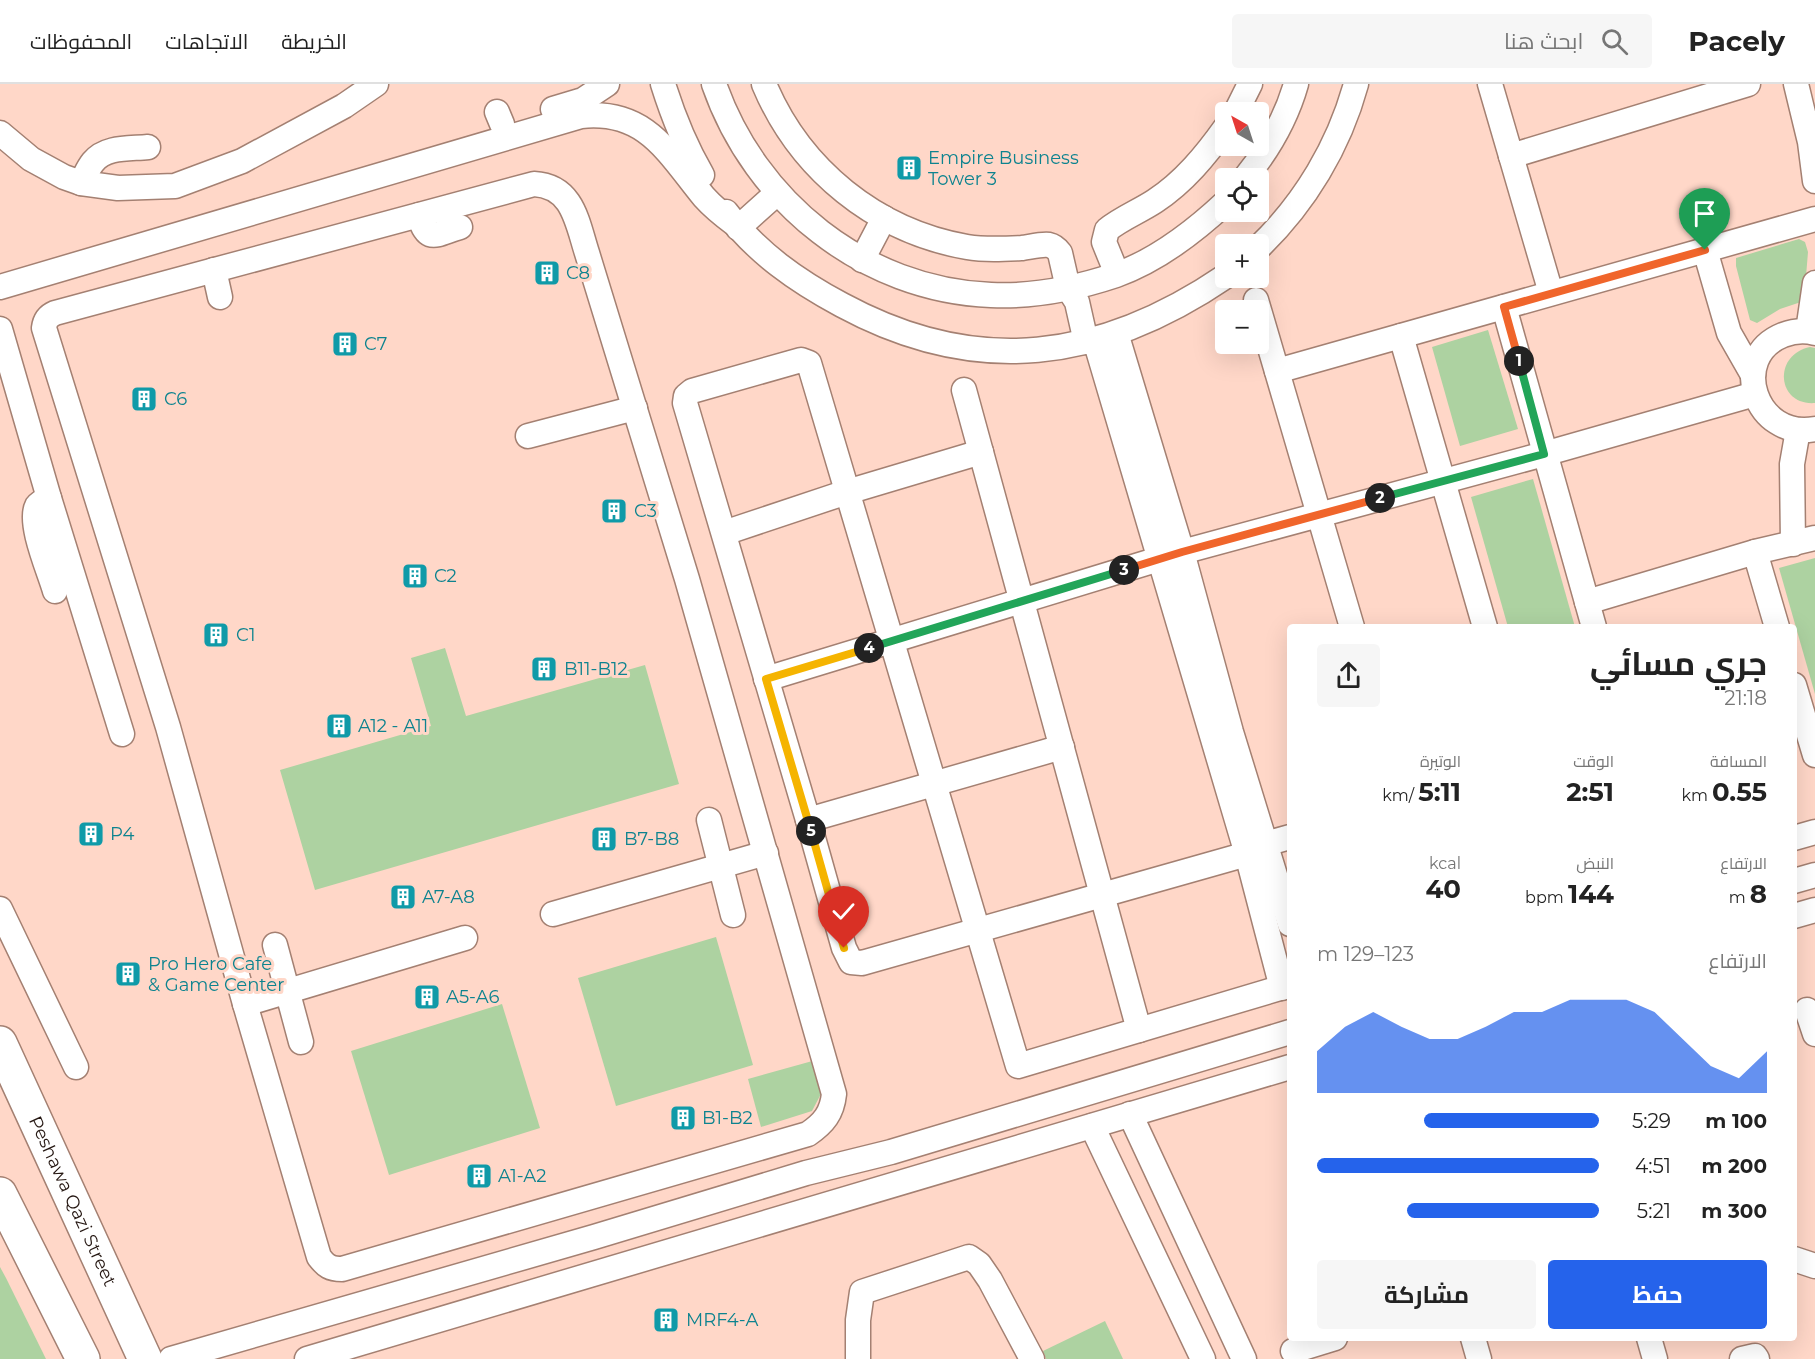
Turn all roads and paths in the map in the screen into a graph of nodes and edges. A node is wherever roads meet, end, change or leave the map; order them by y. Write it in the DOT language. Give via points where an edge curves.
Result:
graph roads {
  1 [pos="607,84"];
  2 [pos="663,84"];
  3 [pos="714,84"];
  4 [pos="764,84"];
  5 [pos="1250,84"];
  6 [pos="1296,84"];
  7 [pos="1356,84"];
  8 [pos="1490,84"];
  9 [pos="1748,84"];
  10 [pos="1796,84"];
  11 [pos="365,87"];
  12 [pos="1718,88"];
  13 [pos="1241,102"];
  14 [pos="1269,128"];
  15 [pos="0,133"];
  16 [pos="1215,142"];
  17 [pos="148,147"];
  18 [pos="1511,156"];
  19 [pos="1815,182"];
  20 [pos="81,183"];
  21 [pos="777,193"];
  22 [pos="1215,211"];
  23 [pos="419,215"];
  24 [pos="884,218"];
  25 [pos="1815,219"];
  26 [pos="736,226"];
  27 [pos="460,227"];
  28 [pos="1269,237"];
  29 [pos="1705,250"];
  30 [pos="862,260"];
  31 [pos="0,269"];
  32 [pos="213,270"];
  33 [pos="1117,274"];
  34 [pos="1215,283"];
  35 [pos="1815,283"];
  36 [pos="0,287"];
  37 [pos="1068,288"];
  38 [pos="1551,293"];
  39 [pos="220,297"];
  40 [pos="1504,307"];
  41 [pos="0,330"];
  42 [pos="1812,332"];
  43 [pos="1401,336"];
  44 [pos="1092,340"];
  45 [pos="1269,344"];
  46 [pos="1277,371"];
  47 [pos="1754,385"];
  48 [pos="964,390"];
  49 [pos="635,408"];
  50 [pos="1806,429"];
  51 [pos="528,436"];
  52 [pos="981,452"];
  53 [pos="1544,454"];
  54 [pos="1442,481"];
  55 [pos="847,492"];
  56 [pos="49,498"];
  57 [pos="1319,515"];
  58 [pos="724,533"];
  59 [pos="1804,541"];
  60 [pos="1755,552"];
  61 [pos="1172,555"];
  62 [pos="55,591"];
  63 [pos="1022,601"];
  64 [pos="1587,602"];
  65 [pos="1351,624"];
  66 [pos="1481,624"];
  67 [pos="1593,624"];
  68 [pos="1776,624"];
  69 [pos="891,641"];
  70 [pos="766,679"];
  71 [pos="1797,696"];
  72 [pos="122,734"];
  73 [pos="1062,747"];
  74 [pos="1815,755"];
  75 [pos="933,784"];
  76 [pos="709,820"];
  77 [pos="808,820"];
  78 [pos="1815,832"];
  79 [pos="1797,837"];
  80 [pos="1287,838"];
  81 [pos="1256,849"];
  82 [pos="766,853"];
  83 [pos="720,866"];
  84 [pos="1815,875"];
  85 [pos="1797,881"];
  86 [pos="1102,896"];
  87 [pos="0,909"];
  88 [pos="1815,910"];
  89 [pos="553,914"];
  90 [pos="733,915"];
  91 [pos="1797,915"];
  92 [pos="1287,917"];
  93 [pos="977,931"];
  94 [pos="465,938"];
  95 [pos="275,945"];
  96 [pos="1286,986"];
  97 [pos="288,992"];
  98 [pos="245,1004"];
  99 [pos="1807,1010"];
  100 [pos="1139,1030"];
  101 [pos="1287,1033"];
  102 [pos="1815,1034"];
  103 [pos="300,1042"];
  104 [pos="0,1043"];
  105 [pos="76,1067"];
  106 [pos="1287,1067"];
  107 [pos="1130,1114"];
  108 [pos="1092,1126"];
  109 [pos="855,1161"];
  110 [pos="863,1193"];
  111 [pos="0,1194"];
  112 [pos="583,1199"];
  113 [pos="594,1237"];
  114 [pos="1797,1260"];
  115 [pos="1815,1266"];
  116 [pos="340,1310"];
  117 [pos="1325,1341"];
  118 [pos="1474,1341"];
  119 [pos="1650,1341"];
  120 [pos="352,1346"];
  121 [pos="1293,1351"];
  122 [pos="83,1359"];
  123 [pos="145,1359"];
  124 [pos="171,1359"];
  125 [pos="308,1359"];
  126 [pos="858,1359"];
  127 [pos="1032,1359"];
  128 [pos="1203,1359"];
  129 [pos="1244,1359"];
  130 [pos="1479,1359"];
  131 [pos="1655,1359"];
  132 [pos="1742,1359"];
  133 [pos="1756,1359"];
  1 -- 31 [label="street" via="583,100 500,118"];
  2 -- 26 [label="street" via="685,143"];
  3 -- 21 [label="street" via="747,153"];
  4 -- 24 [label="street" via="807,156 847,194"];
  5 -- 13 [label="street"];
  6 -- 14 [label="street" via="1289,107"];
  7 -- 28 [label="street" via="1343,124 1318,175"];
  8 -- 18 [label="street"];
  9 -- 12 [label="street"];
  10 -- 19 [label="street"];
  11 -- 20 [label="street" via="344,106 242,161 175,186 118,188"];
  12 -- 18 [label="street"];
  15 -- 20 [label="street" via="31,159"];
  16 -- 33 [label="street" via="1174,187 1107,230 1104,242"];
  17 -- 20 [label="street" via="100,154"];
  18 -- 38 [label="street"];
  21 -- 26 [label="street"];
  21 -- 30 [label="street" via="826,238"];
  22 -- 33 [label="street" via="1179,242"];
  23 -- 27 [label="street" via="423,229 432,235"];
  23 -- 32 [label="street"];
  23 -- 49 [label="street" via="534,184 546,184 564,196 571,205"];
  24 -- 30 [label="street"];
  24 -- 37 [label="street" via="919,234 968,247 994,250 1052,246 1060,253"];
  25 -- 29 [label="street"];
  26 -- 36 [label="street" via="705,198 651,134 630,121 594,115"];
  26 -- 44 [label="street" via="796,279 850,310 902,333 975,350 1028,351"];
  29 -- 38 [label="street"];
  29 -- 47 [label="street" via="1729,333"];
  30 -- 37 [label="street" via="904,278 961,292 1018,295"];
  32 -- 39 [label="street"];
  32 -- 98 [label="street" via="55,313 47,318 44,328 168,727"];
  33 -- 37 [label="street"];
  34 -- 44 [label="street" via="1135,326"];
  35 -- 42 [label="street"];
  37 -- 44 [label="street" via="1065,306"];
  38 -- 40 [label="street"];
  40 -- 43 [label="street"];
  40 -- 53 [label="street"];
  41 -- 56 [label="street"];
  42 -- 47 [label="street" via="1793,332 1766,347 1757,360"];
  43 -- 46 [label="street"];
  43 -- 54 [label="street"];
  44 -- 61 [label="street" via="1122,389"];
  45 -- 46 [label="street"];
  46 -- 57 [label="street"];
  47 -- 50 [label="street" via="1761,408 1771,419 1783,426"];
  47 -- 53 [label="street"];
  48 -- 52 [label="street"];
  49 -- 51 [label="street"];
  49 -- 82 [label="street"];
  50 -- 59 [label="street" via="1792,464"];
  52 -- 55 [label="street"];
  52 -- 63 [label="street"];
  53 -- 54 [label="street"];
  53 -- 64 [label="street"];
  54 -- 57 [label="street"];
  54 -- 66 [label="street"];
  55 -- 58 [label="street"];
  55 -- 58 [label="street" via="809,363 801,360 692,391 685,403"];
  55 -- 69 [label="street"];
  56 -- 62 [label="street" via="37,507 35,523"];
  56 -- 72 [label="street"];
  57 -- 61 [label="street"];
  57 -- 65 [label="street"];
  58 -- 70 [label="street"];
  59 -- 60 [label="street"];
  60 -- 64 [label="street"];
  60 -- 68 [label="street"];
  61 -- 63 [label="street"];
  61 -- 81 [label="street" via="1231,732"];
  63 -- 69 [label="street"];
  63 -- 73 [label="street"];
  64 -- 67 [label="street"];
  69 -- 70 [label="street"];
  69 -- 75 [label="street"];
  70 -- 77 [label="street"];
  71 -- 74 [label="street"];
  73 -- 75 [label="street"];
  73 -- 86 [label="street"];
  75 -- 77 [label="street"];
  75 -- 93 [label="street"];
  76 -- 83 [label="street"];
  77 -- 93 [label="street" via="851,962 862,963"];
  78 -- 79 [label="street"];
  80 -- 81 [label="street"];
  81 -- 86 [label="street"];
  81 -- 92 [label="street"];
  81 -- 96 [label="street"];
  82 -- 83 [label="street"];
  82 -- 112 [label="street" via="834,1094 828,1117 808,1134"];
  83 -- 89 [label="street"];
  83 -- 90 [label="street"];
  84 -- 85 [label="street"];
  86 -- 93 [label="street"];
  86 -- 100 [label="street"];
  87 -- 105 [label="street"];
  88 -- 91 [label="street"];
  93 -- 100 [label="street" via="1018,1066"];
  94 -- 97 [label="street"];
  95 -- 97 [label="street"];
  96 -- 100 [label="street"];
  97 -- 98 [label="street"];
  97 -- 103 [label="street"];
  98 -- 112 [label="street" via="319,1257 326,1266 342,1269"];
  99 -- 102 [label="street"];
  101 -- 109 [label="street"];
  104 -- 123 [label="highway, Peshawa Qazi Street"];
  106 -- 107 [label="street"];
  107 -- 108 [label="street"];
  107 -- 129 [label="street"];
  108 -- 110 [label="street"];
  108 -- 128 [label="street"];
  109 -- 110 [label="street"];
  109 -- 113 [label="street"];
  110 -- 120 [label="street"];
  111 -- 122 [label="highway"];
  112 -- 113 [label="street"];
  113 -- 116 [label="street"];
  114 -- 115 [label="street"];
  116 -- 120 [label="street"];
  116 -- 124 [label="street"];
  117 -- 121 [label="street"];
  118 -- 130 [label="street"];
  119 -- 131 [label="street"];
  120 -- 125 [label="street"];
  126 -- 127 [label="street" via="862,1292 969,1257 990,1280"];
  132 -- 133 [label="street"];
}
